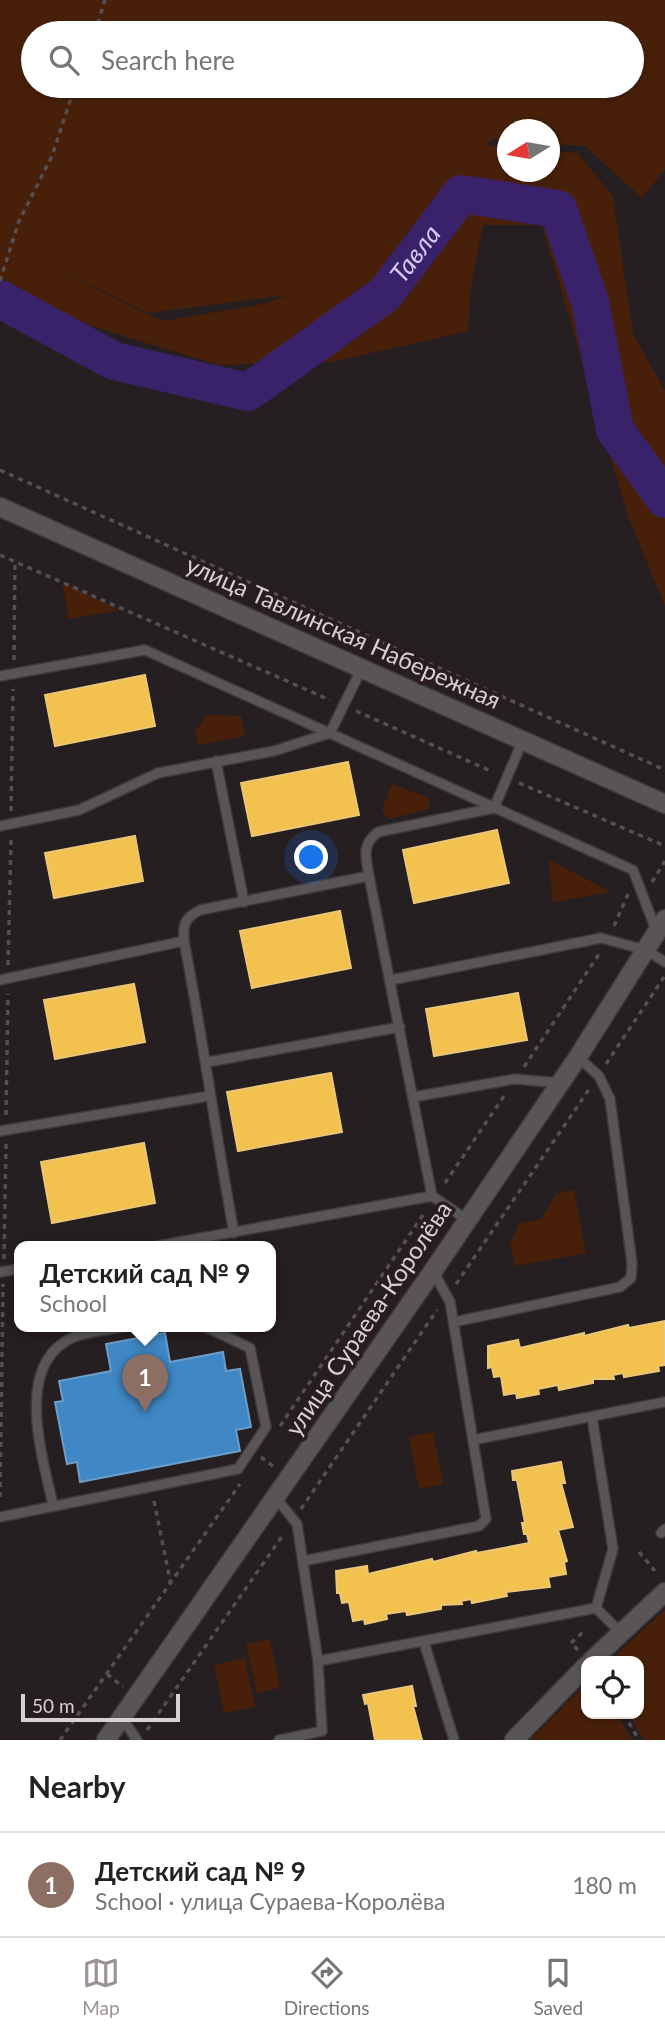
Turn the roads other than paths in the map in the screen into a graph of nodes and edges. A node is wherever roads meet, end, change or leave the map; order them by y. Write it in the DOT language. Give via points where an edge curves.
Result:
graph roads {
  1 [pos="0,507"];
  2 [pos="362,668"];
  3 [pos="0,676"];
  4 [pos="330,733"];
  5 [pos="523,740"];
  6 [pos="216,761"];
  7 [pos="665,804"];
  8 [pos="494,808"];
  9 [pos="0,826"];
  10 [pos="369,877"];
  11 [pos="244,902"];
  12 [pos="661,925"];
  13 [pos="184,942"];
  14 [pos="646,950"];
  15 [pos="665,962"];
  16 [pos="4,980"];
  17 [pos="391,981"];
  18 [pos="400,1027"];
  19 [pos="578,1057"];
  20 [pos="208,1062"];
  21 [pos="560,1083"];
  22 [pos="209,1096"];
  23 [pos="413,1097"];
  24 [pos="3,1130"];
  25 [pos="433,1197"];
  26 [pos="466,1219"];
  27 [pos="234,1233"];
  28 [pos="187,1241"];
  29 [pos="433,1271"];
  30 [pos="454,1322"];
  31 [pos="100,1332"];
  32 [pos="217,1332"];
  33 [pos="665,1402"];
  34 [pos="592,1416"];
  35 [pos="473,1440"];
  36 [pos="276,1498"];
  37 [pos="53,1505"];
  38 [pos="0,1517"];
  39 [pos="303,1560"];
  40 [pos="665,1592"];
  41 [pos="596,1608"];
  42 [pos="620,1632"];
  43 [pos="424,1642"];
  44 [pos="596,1656"];
  45 [pos="318,1661"];
  46 [pos="581,1671"];
  47 [pos="122,1718"];
  48 [pos="106,1740"];
  49 [pos="136,1740"];
  50 [pos="279,1740"];
  51 [pos="454,1740"];
  52 [pos="514,1740"];
  1 -- 2 [label="street, улица Тавлинская Набережная"];
  2 -- 4 [label="lane"];
  2 -- 5 [label="street, улица Тавлинская Набережная"];
  3 -- 4 [label="lane" via="145,650"];
  4 -- 6 [label="lane" via="307,743"];
  4 -- 8 [label="lane"];
  5 -- 7 [label="street, улица Тавлинская Набережная"];
  5 -- 8 [label="lane"];
  6 -- 9 [label="lane" via="158,773 79,810"];
  6 -- 11 [label="lane"];
  8 -- 10 [label="lane" via="379,832 368,840 365,851"];
  8 -- 12 [label="lane" via="633,870"];
  10 -- 11 [label="lane"];
  10 -- 17 [label="lane"];
  11 -- 13 [label="lane" via="188,916 183,925"];
  12 -- 14 [label="street, улица Сураева-Королёва"];
  13 -- 16 [label="lane"];
  13 -- 20 [label="lane"];
  14 -- 15 [label="lane"];
  14 -- 17 [label="lane" via="601,938"];
  14 -- 19 [label="street, улица Сураева-Королёва"];
  17 -- 18 [label="lane"];
  18 -- 20 [label="lane"];
  18 -- 23 [label="lane"];
  19 -- 21 [label="street, улица Сураева-Королёва"];
  19 -- 30 [label="lane" via="599,1076 610,1100 631,1278 620,1287"];
  20 -- 22 [label="lane"];
  21 -- 23 [label="lane" via="515,1079"];
  21 -- 26 [label="street, улица Сураева-Королёва"];
  22 -- 24 [label="lane"];
  22 -- 27 [label="lane"];
  23 -- 25 [label="lane"];
  25 -- 26 [label="lane"];
  25 -- 27 [label="lane"];
  26 -- 29 [label="street, улица Сураева-Королёва"];
  27 -- 28 [label="lane"];
  29 -- 30 [label="lane"];
  29 -- 36 [label="street, улица Сураева-Королёва"];
  30 -- 35 [label="lane"];
  31 -- 37 [label="lane" via="74,1338 53,1351 40,1379 34,1415"];
  32 -- 37 [label="lane" via="250,1348 266,1427 238,1469"];
  33 -- 34 [label="lane"];
  34 -- 35 [label="lane"];
  34 -- 41 [label="lane" via="613,1549"];
  35 -- 39 [label="lane" via="486,1519 480,1526"];
  36 -- 39 [label="lane" via="294,1520"];
  36 -- 47 [label="street, улица Сураева-Королёва"];
  37 -- 38 [label="lane"];
  39 -- 45 [label="lane"];
  40 -- 42 [label="street"];
  41 -- 42 [label="lane"];
  41 -- 43 [label="lane"];
  42 -- 44 [label="street"];
  43 -- 45 [label="lane"];
  43 -- 51 [label="lane"];
  45 -- 50 [label="lane" via="323,1731"];
  46 -- 52 [label="street"];
  47 -- 48 [label="street, улица Сураева-Королёва"];
  47 -- 49 [label="lane"];
}
